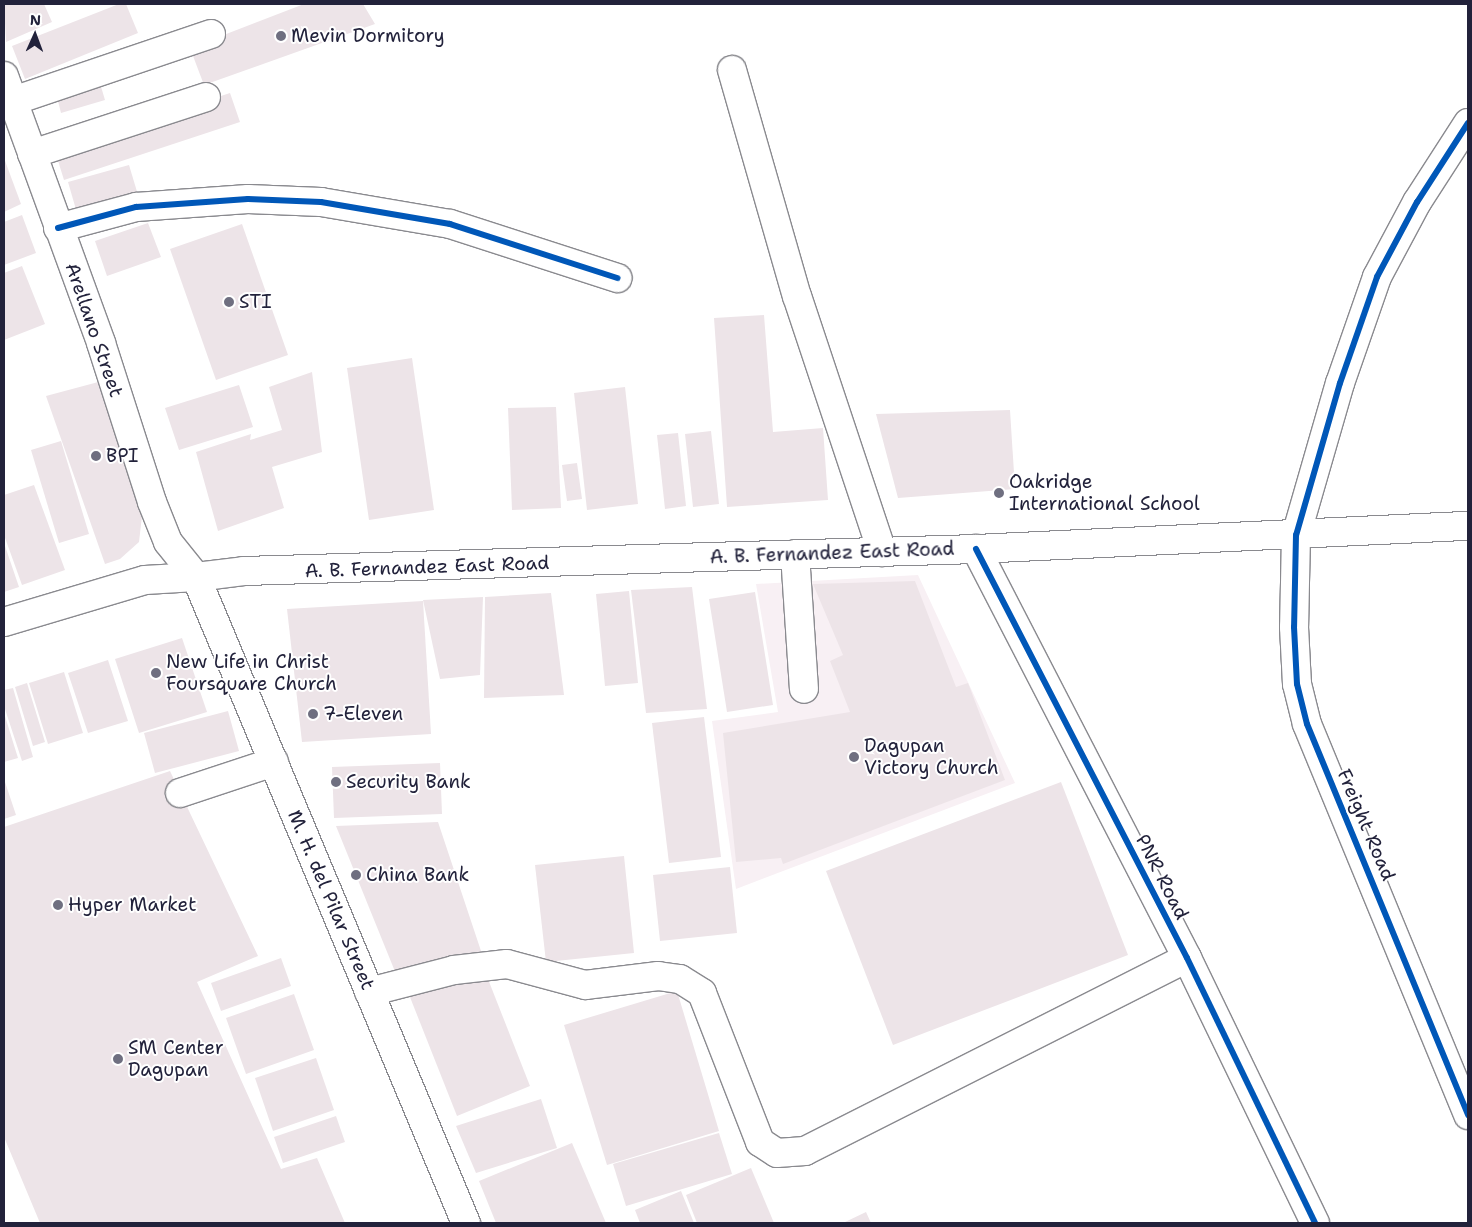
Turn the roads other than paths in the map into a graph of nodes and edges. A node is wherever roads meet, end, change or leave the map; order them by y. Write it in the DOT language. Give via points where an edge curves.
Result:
graph roads {
  1 [pos="211,34"];
  2 [pos="133,42"];
  3 [pos="732,70"];
  4 [pos="9,90"];
  5 [pos="206,97"];
  6 [pos="1468,123"];
  7 [pos="32,154"];
  8 [pos="58,228"];
  9 [pos="617,278"];
  10 [pos="1468,526"];
  11 [pos="1296,535"];
  12 [pos="976,549"];
  13 [pos="882,552"];
  14 [pos="795,554"];
  15 [pos="196,577"];
  16 [pos="4,622"];
  17 [pos="804,690"];
  18 [pos="274,762"];
  19 [pos="180,793"];
  20 [pos="1187,958"];
  21 [pos="369,992"];
  22 [pos="1468,1114"];
  23 [pos="466,1223"];
  24 [pos="1315,1223"];
  1 -- 4 [label="main road"];
  2 -- 4 [label="main road"];
  3 -- 13 [label="main road" via="796,296"];
  4 -- 7 [label="main road, Arellano Street"];
  5 -- 7 [label="main road"];
  6 -- 11 [label="main road, Freight Road" via="1417,202 1377,277 1340,383"];
  7 -- 8 [label="main road, Arellano Street"];
  8 -- 9 [label="main road" via="136,207 248,199 321,202 450,224"];
  8 -- 15 [label="main road, Arellano Street" via="101,343 155,510 168,542"];
  10 -- 11 [label="main road, A. B. Fernandez East Road"];
  11 -- 12 [label="main road, A. B. Fernandez East Road"];
  11 -- 22 [label="main road, Freight Road" via="1295,659 1307,724"];
  12 -- 13 [label="main road, A. B. Fernandez East Road"];
  12 -- 20 [label="main road, PNR Road"];
  13 -- 14 [label="main road, A. B. Fernandez East Road"];
  14 -- 15 [label="main road, A. B. Fernandez East Road" via="244,571"];
  14 -- 17 [label="main road"];
  15 -- 16 [label="main road, A. B. Fernandez East Road" via="145,580"];
  15 -- 18 [label="main road, M. H. del Pilar Street"];
  18 -- 19 [label="main road"];
  18 -- 21 [label="main road, M. H. del Pilar Street"];
  20 -- 21 [label="main road" via="805,1151 777,1153 760,1142 702,993 680,979 658,976 586,985 507,964 454,970"];
  20 -- 24 [label="main road, PNR Road"];
  21 -- 23 [label="main road, M. H. del Pilar Street"];
}
